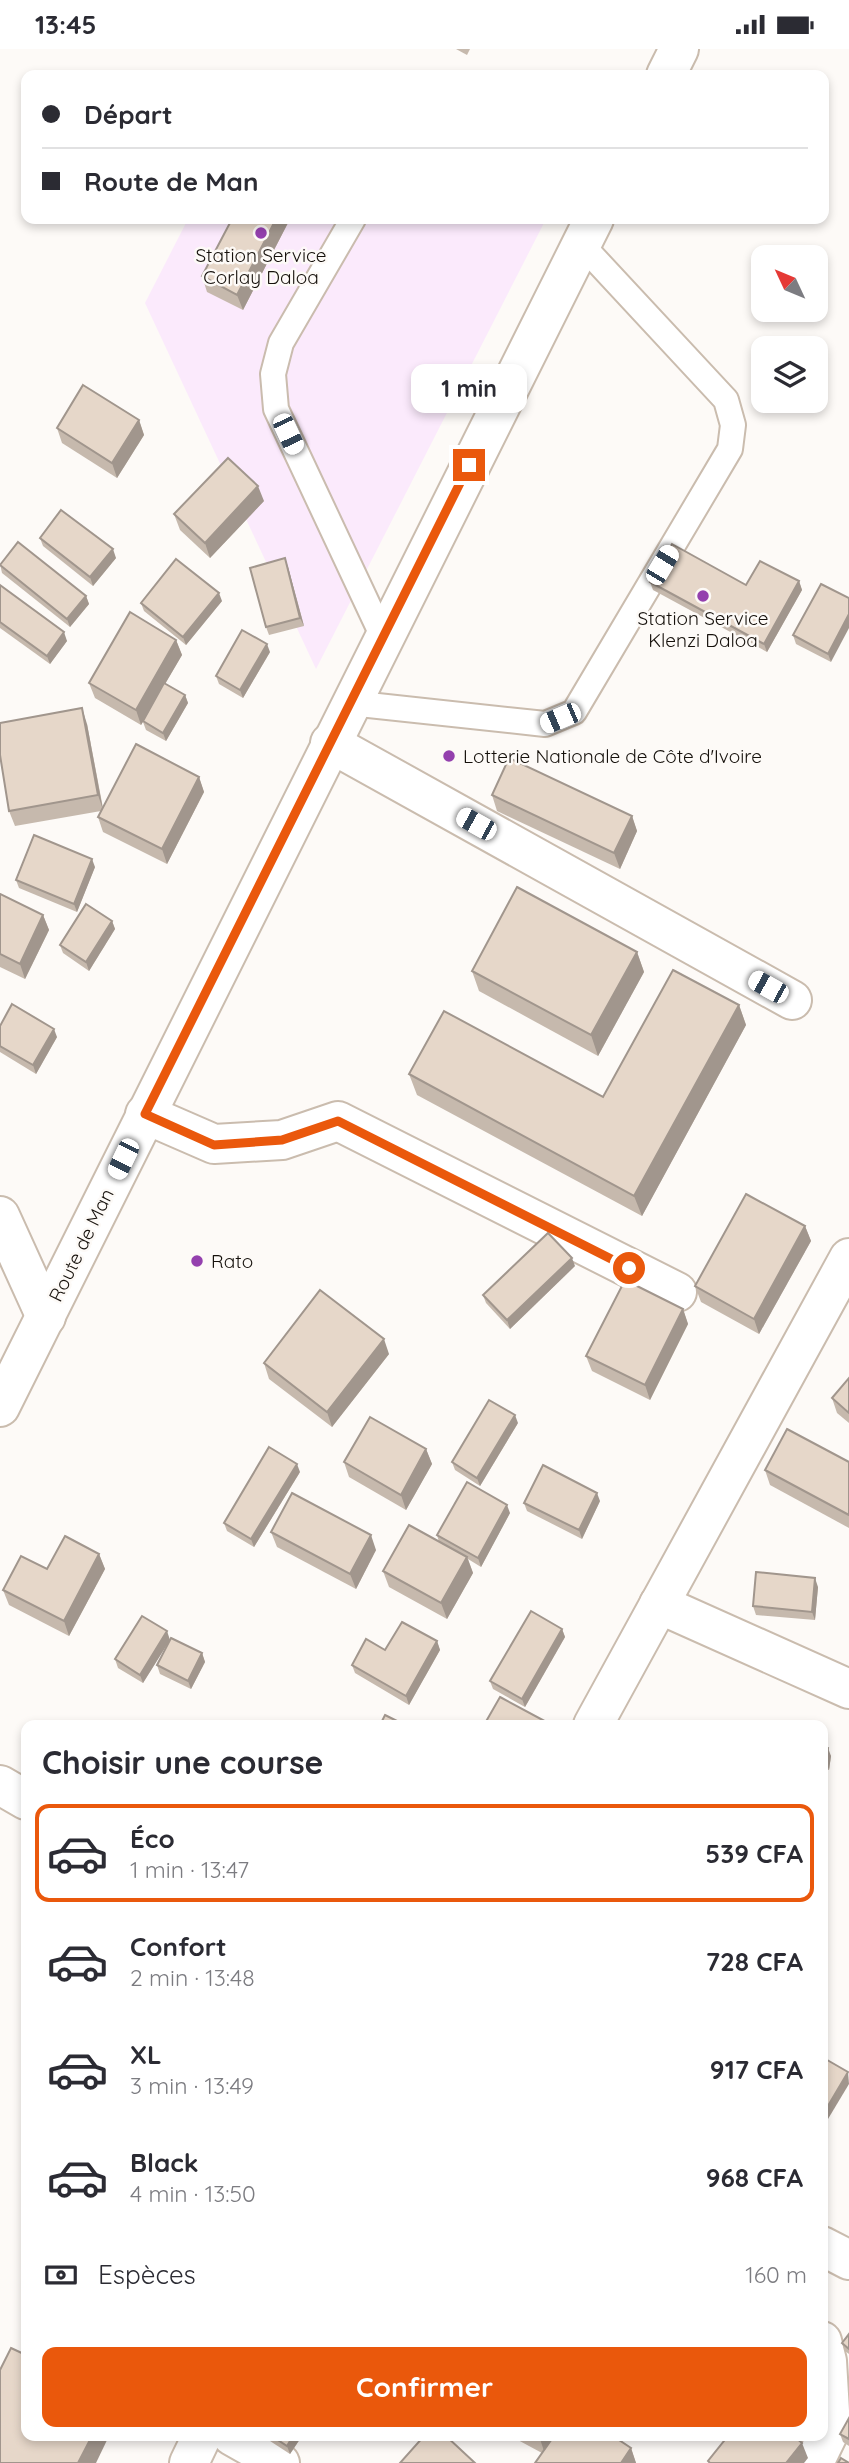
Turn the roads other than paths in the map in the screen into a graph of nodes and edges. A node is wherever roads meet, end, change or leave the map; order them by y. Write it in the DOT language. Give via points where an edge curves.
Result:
graph roads {
  1 [pos="679,49"];
  2 [pos="668,70"];
  3 [pos="349,224"];
  4 [pos="587,232"];
  5 [pos="383,637"];
  6 [pos="350,703"];
  7 [pos="330,743"];
  8 [pos="792,1000"];
  9 [pos="145,1114"];
  10 [pos="0,1216"];
  11 [pos="849,1258"];
  12 [pos="677,1292"];
  13 [pos="46,1317"];
  14 [pos="0,1407"];
  15 [pos="659,1604"];
  16 [pos="849,1689"];
  17 [pos="596,1720"];
  18 [pos="0,1785"];
  19 [pos="21,1797"];
  20 [pos="828,2249"];
  21 [pos="849,2260"];
  22 [pos="828,2378"];
  23 [pos="828,2434"];
  24 [pos="200,2441"];
  25 [pos="241,2441"];
  26 [pos="825,2441"];
  27 [pos="189,2463"];
  28 [pos="280,2463"];
  29 [pos="814,2463"];
  1 -- 2 [label="main road"];
  3 -- 5 [label="lane" via="281,343 273,374 276,409"];
  4 -- 5 [label="main road, Route de Man"];
  4 -- 6 [label="lane" via="726,400 733,425 730,449 574,712 545,724"];
  5 -- 6 [label="main road, Route de Man"];
  6 -- 7 [label="main road, Route de Man"];
  7 -- 8 [label="main road"];
  7 -- 9 [label="main road, Route de Man"];
  9 -- 12 [label="main road" via="214,1145 282,1140 338,1121"];
  9 -- 13 [label="main road, Route de Man"];
  10 -- 13 [label="main road"];
  11 -- 15 [label="main road"];
  13 -- 14 [label="main road, Route de Man"];
  15 -- 16 [label="main road"];
  15 -- 17 [label="main road"];
  18 -- 19 [label="main road"];
  20 -- 21 [label="main road"];
  22 -- 23 [label="main road"];
  24 -- 27 [label="main road"];
  25 -- 28 [label="main road"];
  26 -- 29 [label="main road"];
}
